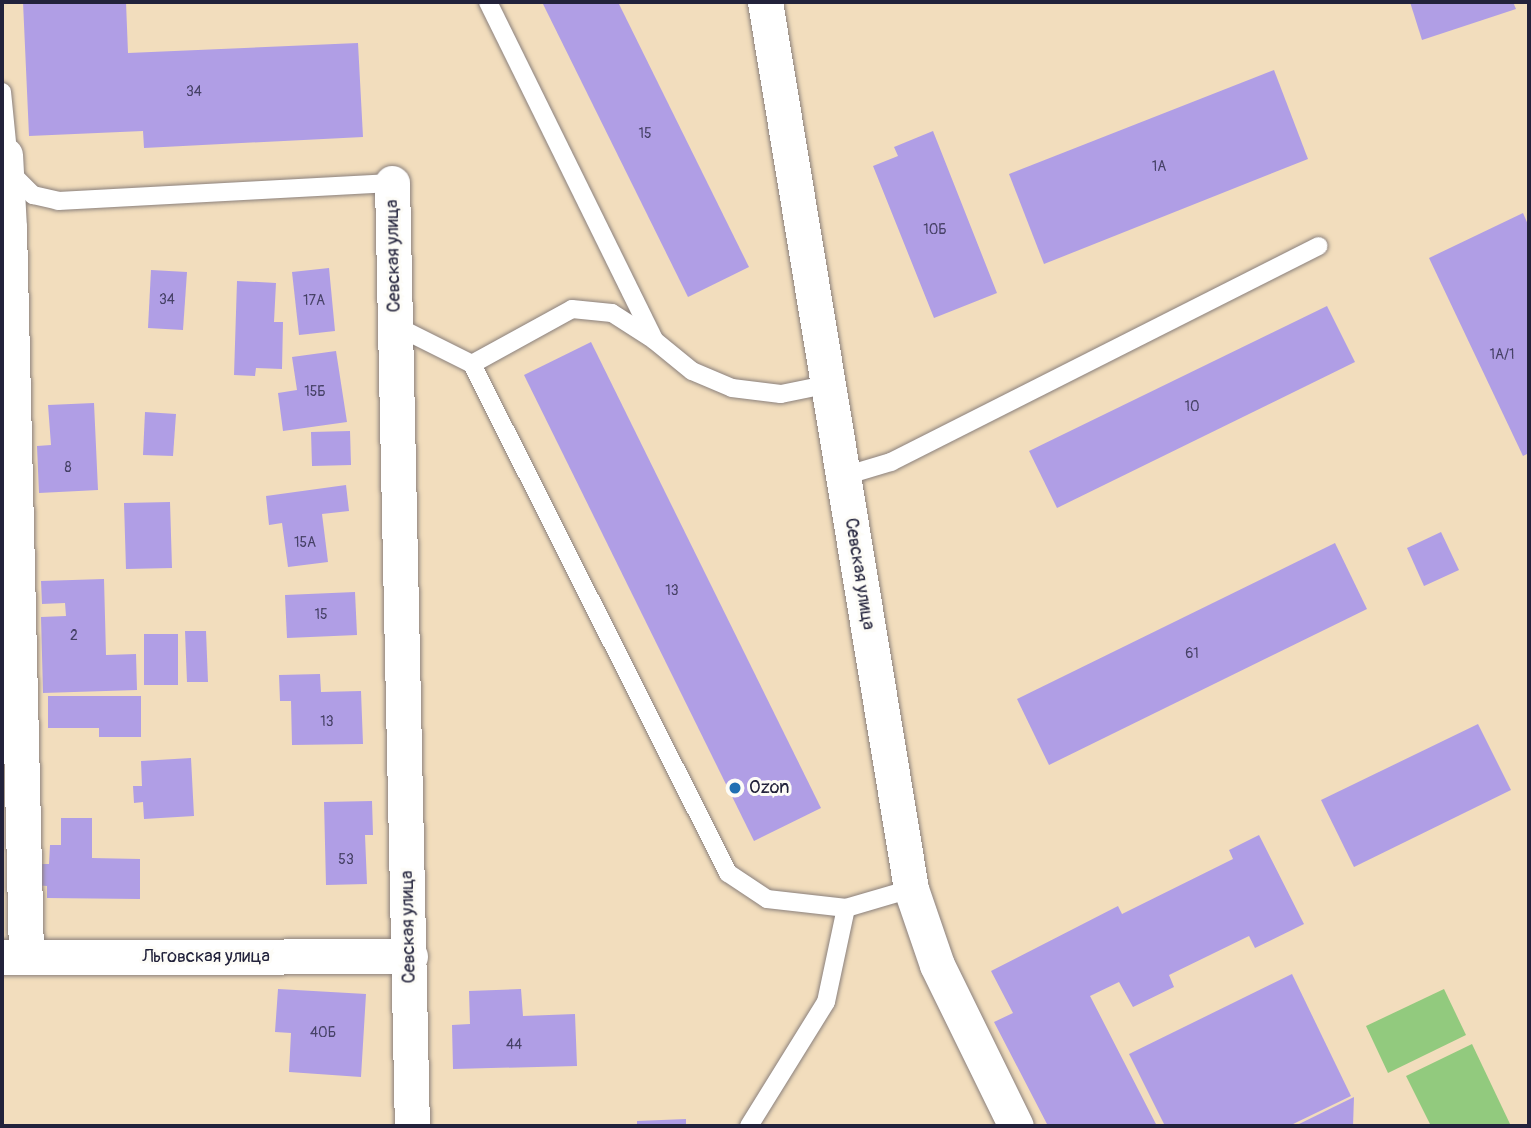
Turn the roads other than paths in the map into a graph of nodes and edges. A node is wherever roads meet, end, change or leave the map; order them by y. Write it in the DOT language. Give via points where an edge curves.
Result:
graph roads {
  1 [pos="488,2"];
  2 [pos="765,2"];
  3 [pos="2,92"];
  4 [pos="5,155"];
  5 [pos="392,183"];
  6 [pos="5,228"];
  7 [pos="1319,246"];
  8 [pos="396,326"];
  9 [pos="654,340"];
  10 [pos="472,364"];
  11 [pos="830,384"];
  12 [pos="844,476"];
  13 [pos="911,889"];
  14 [pos="846,908"];
  15 [pos="410,956"];
  16 [pos="14,957"];
  17 [pos="412,1126"];
  18 [pos="749,1126"];
  19 [pos="1016,1126"];
  1 -- 9 [label="lane"];
  2 -- 11 [label="street, Севская улица"];
  3 -- 4 [label="lane"];
  4 -- 5 [label="lane" via="20,187 58,201"];
  4 -- 6 [label="street"];
  5 -- 8 [label="street, Севская улица"];
  6 -- 16 [label="street"];
  7 -- 12 [label="lane" via="891,462"];
  8 -- 10 [label="lane"];
  8 -- 15 [label="street, Севская улица"];
  9 -- 10 [label="lane" via="612,313 572,309"];
  9 -- 11 [label="lane" via="692,370 732,388 781,394"];
  10 -- 14 [label="lane" via="728,873 767,899"];
  11 -- 12 [label="street, Севская улица"];
  12 -- 13 [label="street, Севская улица"];
  13 -- 14 [label="lane"];
  13 -- 19 [label="street, Севская улица" via="937,965"];
  14 -- 18 [label="lane" via="826,1002"];
  15 -- 16 [label="street, Льговская улица"];
  15 -- 17 [label="street, Севская улица"];
}
